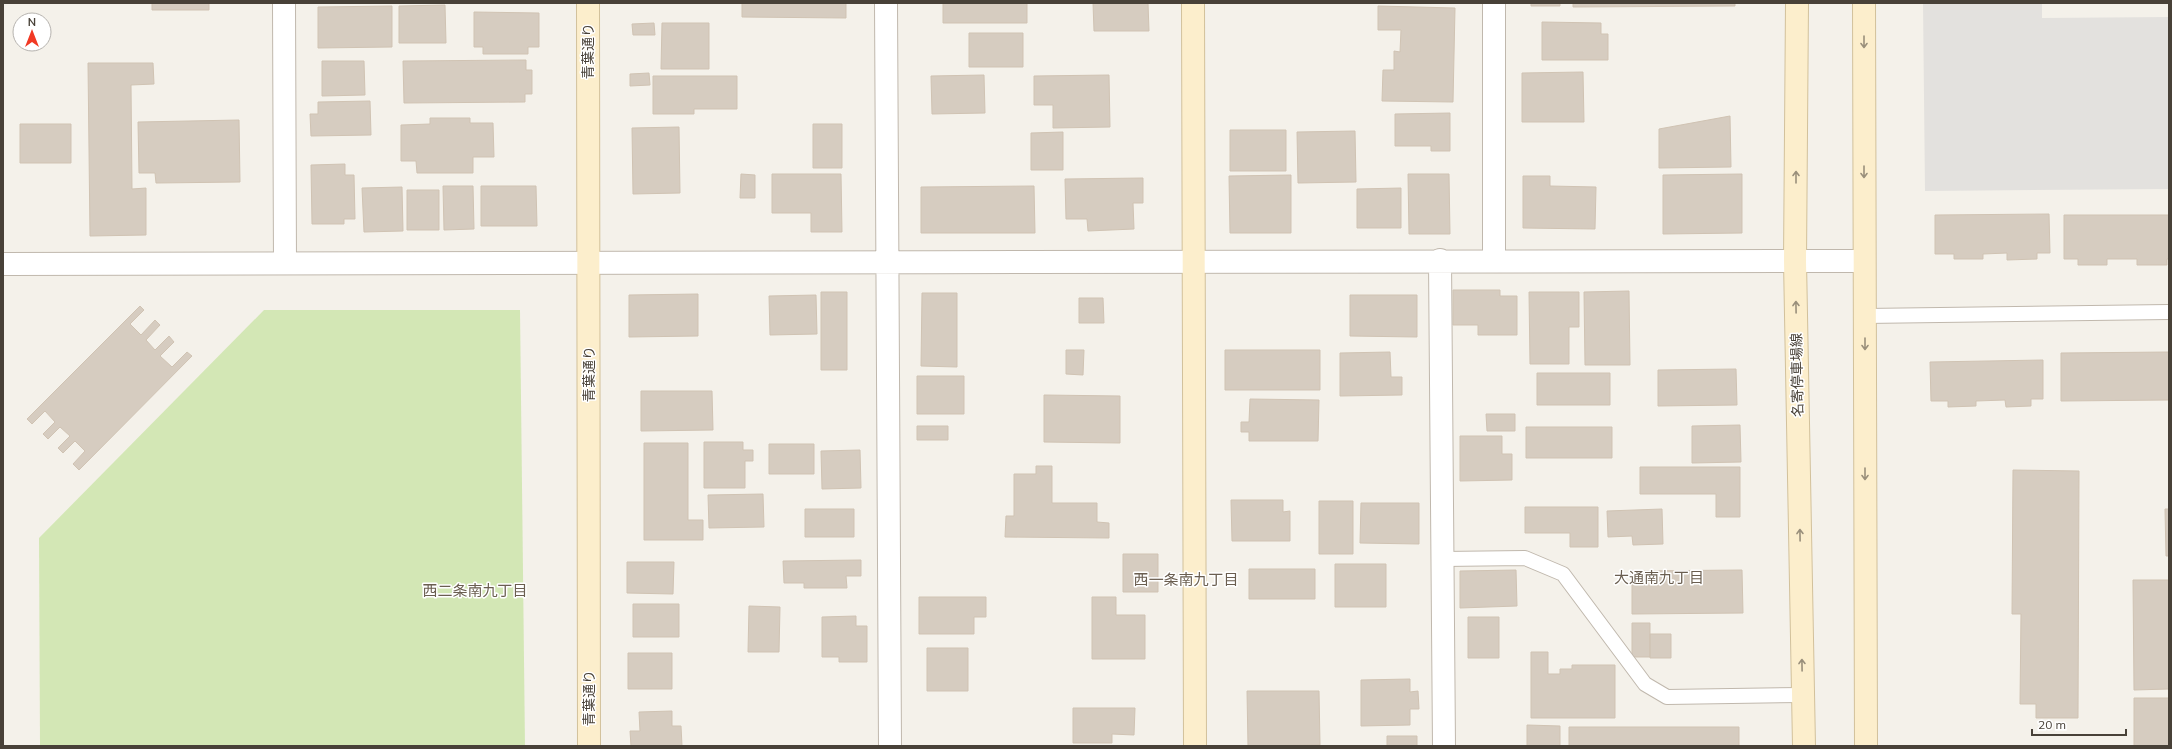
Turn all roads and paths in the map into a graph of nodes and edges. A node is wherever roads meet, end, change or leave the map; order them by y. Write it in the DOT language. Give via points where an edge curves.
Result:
graph roads {
  1 [pos="284,3"];
  2 [pos="588,3"];
  3 [pos="886,3"];
  4 [pos="1193,3"];
  5 [pos="1494,3"];
  6 [pos="1797,3"];
  7 [pos="1864,3"];
  8 [pos="1440,260"];
  9 [pos="1494,260"];
  10 [pos="1796,261"];
  11 [pos="1864,261"];
  12 [pos="886,262"];
  13 [pos="1194,262"];
  14 [pos="3,264"];
  15 [pos="285,264"];
  16 [pos="589,264"];
  17 [pos="2169,312"];
  18 [pos="1865,316"];
  19 [pos="1443,559"];
  20 [pos="1803,695"];
  21 [pos="589,746"];
  22 [pos="890,746"];
  23 [pos="1195,746"];
  24 [pos="1444,746"];
  25 [pos="1804,746"];
  26 [pos="1866,746"];
  1 -- 15 [label="street"];
  2 -- 16 [label="main road, 青葉通り"];
  3 -- 12 [label="street"];
  4 -- 13 [label="main road"];
  5 -- 9 [label="street"];
  10 -- 6 [label="main road, 名寄停車場線, one-way"];
  7 -- 11 [label="main road, one-way"];
  8 -- 9 [label="street"];
  8 -- 13 [label="street"];
  8 -- 19 [label="street"];
  9 -- 10 [label="street"];
  10 -- 11 [label="street"];
  20 -- 10 [label="main road, 名寄停車場線, one-way"];
  11 -- 18 [label="main road"];
  12 -- 13 [label="street"];
  12 -- 16 [label="street"];
  12 -- 22 [label="street"];
  13 -- 23 [label="main road"];
  14 -- 15 [label="street"];
  15 -- 16 [label="street"];
  16 -- 21 [label="main road, 青葉通り"];
  17 -- 18 [label="lane"];
  18 -- 26 [label="main road, one-way"];
  19 -- 20 [label="lane" via="1525,558 1563,574 1645,684 1667,697"];
  19 -- 24 [label="street"];
  20 -- 25 [label="main road, 名寄停車場線"];
}
